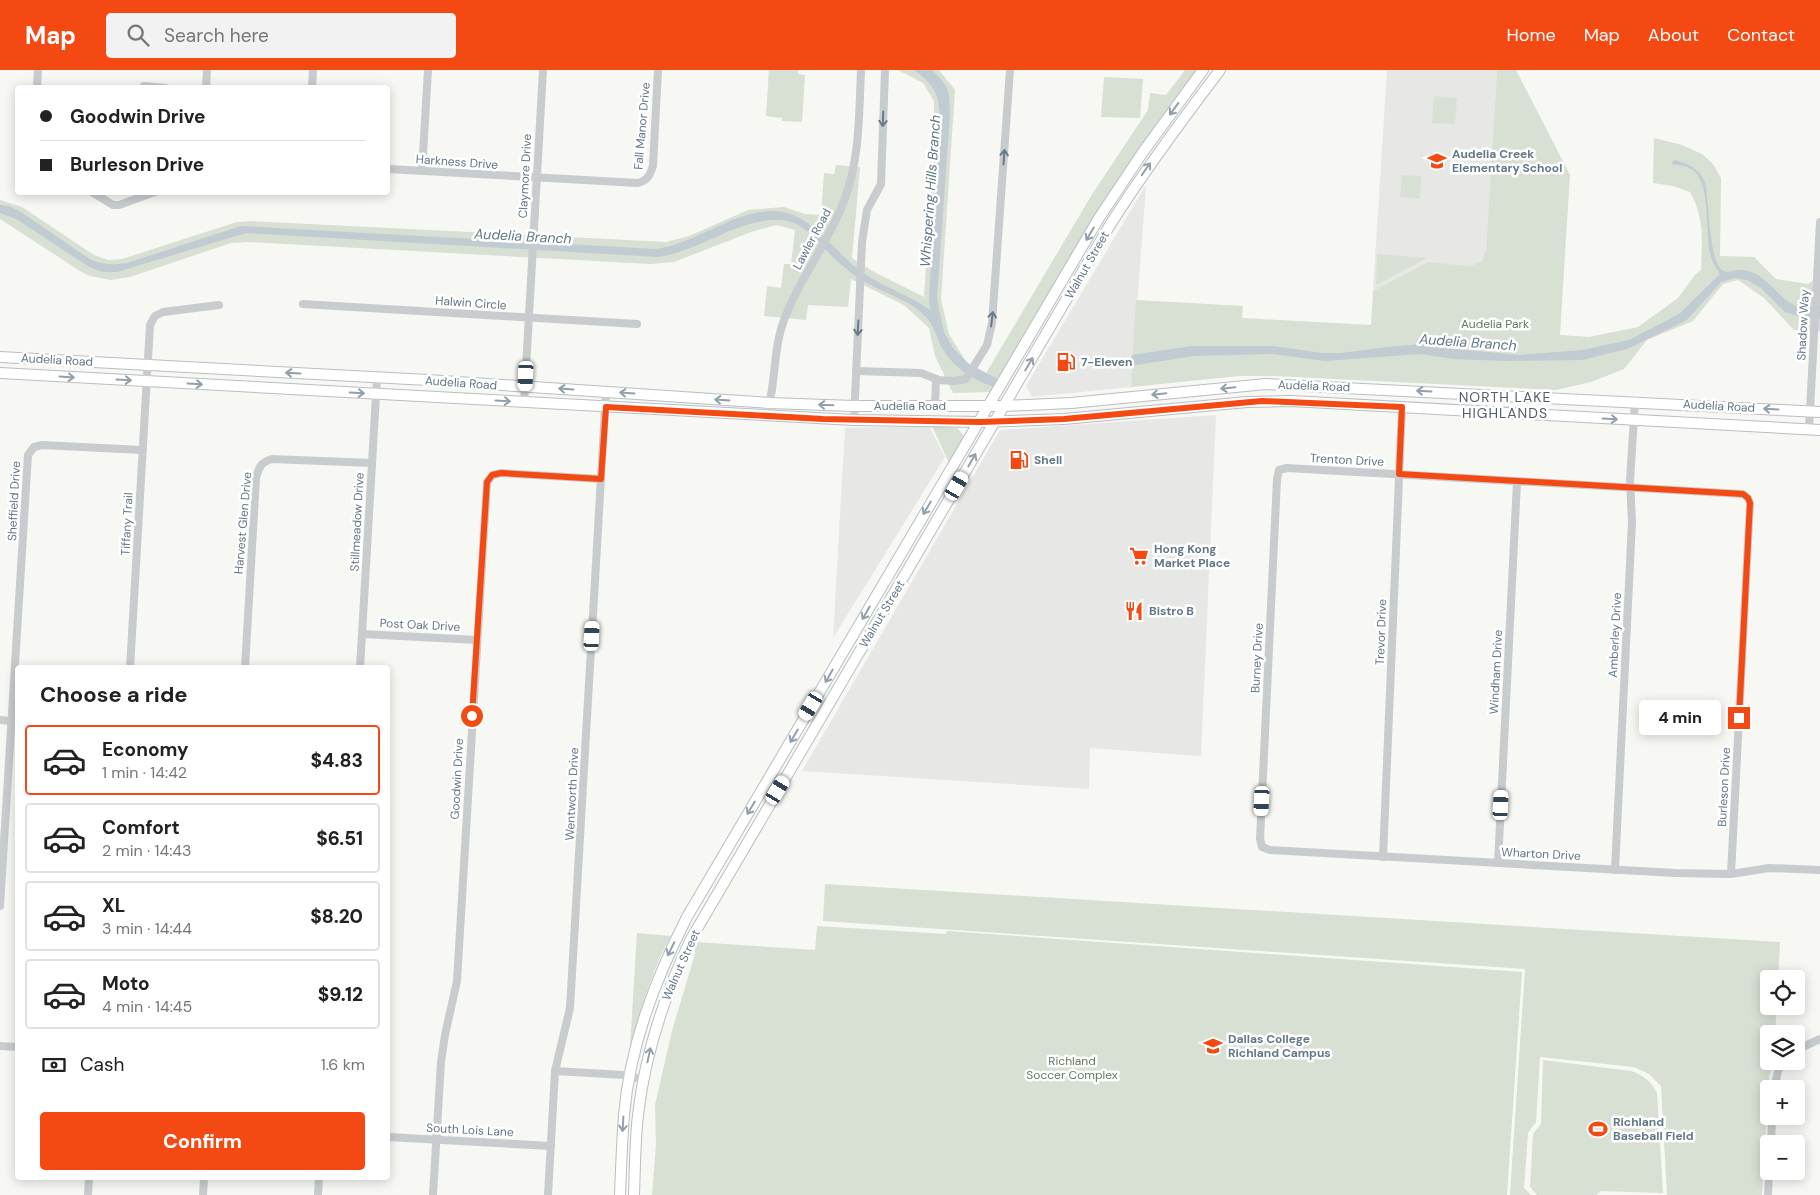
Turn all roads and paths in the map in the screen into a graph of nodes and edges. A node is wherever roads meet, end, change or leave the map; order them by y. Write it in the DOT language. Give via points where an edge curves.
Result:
graph roads {
  1 [pos="38,70"];
  2 [pos="207,70"];
  3 [pos="313,70"];
  4 [pos="428,70"];
  5 [pos="543,70"];
  6 [pos="658,70"];
  7 [pos="861,70"];
  8 [pos="885,70"];
  9 [pos="1010,70"];
  10 [pos="1203,70"];
  11 [pos="1220,70"];
  12 [pos="37,85"];
  13 [pos="206,85"];
  14 [pos="312,85"];
  15 [pos="390,169"];
  16 [pos="422,171"];
  17 [pos="536,178"];
  18 [pos="645,181"];
  19 [pos="97,195"];
  20 [pos="146,195"];
  21 [pos="1820,222"];
  22 [pos="303,304"];
  23 [pos="219,305"];
  24 [pos="529,318"];
  25 [pos="637,324"];
  26 [pos="0,357"];
  27 [pos="33,359"];
  28 [pos="148,365"];
  29 [pos="856,369"];
  30 [pos="0,373"];
  31 [pos="32,374"];
  32 [pos="377,378"];
  33 [pos="936,379"];
  34 [pos="146,381"];
  35 [pos="525,387"];
  36 [pos="1208,390"];
  37 [pos="1403,390"];
  38 [pos="606,392"];
  39 [pos="376,394"];
  40 [pos="1562,398"];
  41 [pos="1576,398"];
  42 [pos="1635,401"];
  43 [pos="524,403"];
  44 [pos="770,403"];
  45 [pos="1208,405"];
  46 [pos="854,406"];
  47 [pos="936,406"];
  48 [pos="989,406"];
  49 [pos="1003,406"];
  50 [pos="606,407"];
  51 [pos="1402,407"];
  52 [pos="1815,412"];
  53 [pos="765,416"];
  54 [pos="1561,416"];
  55 [pos="1575,417"];
  56 [pos="854,420"];
  57 [pos="1634,420"];
  58 [pos="980,422"];
  59 [pos="994,422"];
  60 [pos="1809,429"];
  61 [pos="1820,430"];
  62 [pos="142,450"];
  63 [pos="372,463"];
  64 [pos="1279,470"];
  65 [pos="1399,474"];
  66 [pos="601,479"];
  67 [pos="1517,482"];
  68 [pos="1631,488"];
  69 [pos="1743,494"];
  70 [pos="362,634"];
  71 [pos="854,634"];
  72 [pos="477,640"];
  73 [pos="866,642"];
  74 [pos="15,665"];
  75 [pos="130,665"];
  76 [pos="245,665"];
  77 [pos="360,665"];
  78 [pos="15,671"];
  79 [pos="0,720"];
  80 [pos="12,721"];
  81 [pos="785,751"];
  82 [pos="796,758"];
  83 [pos="1262,847"];
  84 [pos="1383,857"];
  85 [pos="721,858"];
  86 [pos="1498,862"];
  87 [pos="1615,870"];
  88 [pos="1820,870"];
  89 [pos="1731,874"];
  90 [pos="0,906"];
  91 [pos="709,906"];
  92 [pos="1820,1039"];
  93 [pos="1805,1044"];
  94 [pos="0,1046"];
  95 [pos="15,1047"];
  96 [pos="555,1071"];
  97 [pos="630,1076"];
  98 [pos="644,1080"];
  99 [pos="390,1137"];
  100 [pos="436,1139"];
  101 [pos="551,1146"];
  102 [pos="89,1180"];
  103 [pos="204,1180"];
  104 [pos="319,1180"];
  105 [pos="1769,1180"];
  106 [pos="88,1195"];
  107 [pos="203,1195"];
  108 [pos="318,1195"];
  109 [pos="433,1195"];
  110 [pos="548,1195"];
  111 [pos="620,1195"];
  112 [pos="634,1195"];
  113 [pos="1768,1195"];
  1 -- 12 [label="street"];
  2 -- 13 [label="street"];
  3 -- 14 [label="street"];
  4 -- 16 [label="street"];
  5 -- 17 [label="street, Claymore Drive"];
  6 -- 18 [label="street, Fall Manor Drive" via="653,166"];
  7 -- 44 [label="street, Lawler Road" via="852,178 844,203 782,323"];
  8 -- 29 [label="street, one-way" via="881,184 867,210 861,260"];
  33 -- 9 [label="street, one-way" via="966,379 987,345 992,323"];
  10 -- 48 [label="main road, Walnut Street, one-way" via="1142,152 1099,218"];
  49 -- 11 [label="main road, Walnut Street, one-way" via="1133,188"];
  15 -- 16 [label="street, Harkness Drive"];
  16 -- 17 [label="street, Harkness Drive"];
  17 -- 18 [label="street, Harkness Drive" via="632,184"];
  17 -- 24 [label="street, Claymore Drive"];
  19 -- 20 [label="street" via="118,205"];
  21 -- 52 [label="street, Shadow Way" via="1814,333"];
  22 -- 24 [label="street, Halwin Circle"];
  23 -- 28 [label="street, Tiffany Trail" via="163,312 155,316 150,325"];
  24 -- 25 [label="street, Halwin Circle"];
  24 -- 35 [label="street, Claymore Drive"];
  26 -- 27 [label="main road, Audelia Road"];
  27 -- 28 [label="main road, Audelia Road"];
  27 -- 31 [label="main road"];
  32 -- 28 [label="main road, Audelia Road, one-way"];
  28 -- 34 [label="street, Tiffany Trail"];
  29 -- 33 [label="street" via="921,373"];
  29 -- 46 [label="street"];
  30 -- 31 [label="main road, Audelia Road"];
  31 -- 34 [label="main road, Audelia Road, one-way"];
  32 -- 35 [label="main road, Audelia Road"];
  32 -- 39 [label="street, Stillmeadow Drive"];
  33 -- 47 [label="street"];
  34 -- 39 [label="main road, Audelia Road, one-way"];
  34 -- 62 [label="street, Tiffany Trail"];
  38 -- 35 [label="main road, Audelia Road, one-way"];
  35 -- 43 [label="street, Claymore Drive"];
  37 -- 36 [label="main road, Audelia Road, one-way" via="1266,384"];
  36 -- 45 [label="main road"];
  36 -- 49 [label="main road, Audelia Road, one-way"];
  40 -- 37 [label="main road, Audelia Road, one-way"];
  37 -- 51 [label="main road"];
  44 -- 38 [label="main road, Audelia Road, one-way"];
  38 -- 50 [label="street, Wentworth Drive"];
  39 -- 43 [label="main road, Audelia Road, one-way"];
  39 -- 63 [label="street, Stillmeadow Drive"];
  40 -- 41 [label="main road, Audelia Road"];
  40 -- 54 [label="main road"];
  41 -- 42 [label="main road, Audelia Road"];
  41 -- 55 [label="main road"];
  52 -- 42 [label="main road, Audelia Road, one-way"];
  42 -- 57 [label="street, Amberley Drive"];
  43 -- 50 [label="main road, Audelia Road"];
  46 -- 44 [label="main road, Audelia Road, one-way"];
  44 -- 53 [label="street, Lawler Road"];
  45 -- 51 [label="main road, Audelia Road" via="1290,401"];
  45 -- 59 [label="main road, Audelia Road" via="1064,419"];
  46 -- 47 [label="main road, Audelia Road"];
  46 -- 56 [label="street"];
  47 -- 48 [label="main road, Audelia Road"];
  48 -- 49 [label="main road, Audelia Road"];
  48 -- 58 [label="main road, Walnut Street"];
  49 -- 59 [label="main road, Walnut Street"];
  50 -- 53 [label="main road, Audelia Road"];
  50 -- 66 [label="street, Wentworth Drive"];
  51 -- 54 [label="main road, Audelia Road"];
  51 -- 65 [label="street, Trevor Drive"];
  52 -- 60 [label="street, Shadow Way"];
  53 -- 56 [label="main road, Audelia Road"];
  54 -- 55 [label="main road, Audelia Road"];
  55 -- 57 [label="main road, Audelia Road, one-way"];
  56 -- 58 [label="main road, Audelia Road"];
  57 -- 60 [label="main road, Audelia Road"];
  57 -- 68 [label="street, Amberley Drive"];
  58 -- 59 [label="main road, Audelia Road"];
  58 -- 71 [label="main road, Walnut Street, one-way"];
  73 -- 59 [label="main road, Walnut Street, one-way"];
  60 -- 61 [label="main road, Audelia Road"];
  62 -- 74 [label="street, Sheffield Drive" via="42,445 34,447 28,454"];
  62 -- 75 [label="street, Tiffany Trail"];
  63 -- 70 [label="street, Stillmeadow Drive"];
  63 -- 76 [label="street, Harvest Glen Drive" via="272,459 263,462 258,469"];
  64 -- 65 [label="street, Trenton Drive"];
  64 -- 83 [label="street, Burney Drive"];
  65 -- 67 [label="street, Trenton Drive"];
  65 -- 84 [label="street, Trevor Drive"];
  66 -- 72 [label="street, Goodwin Drive" via="492,475 487,482"];
  66 -- 96 [label="street, Wentworth Drive" via="570,1008"];
  67 -- 68 [label="street, Trenton Drive"];
  67 -- 86 [label="street, Windham Drive"];
  68 -- 69 [label="street, Trenton Drive"];
  68 -- 87 [label="street, Amberley Drive"];
  69 -- 89 [label="street, Burleson Drive" via="1750,503"];
  70 -- 72 [label="street, Post Oak Drive"];
  70 -- 77 [label="street, Stillmeadow Drive"];
  71 -- 73 [label="main road"];
  71 -- 81 [label="main road, Walnut Street, one-way"];
  72 -- 100 [label="street, Goodwin Drive" via="457,981 441,1062"];
  73 -- 82 [label="main road, Walnut Street"];
  78 -- 80 [label="street, Sheffield Drive"];
  79 -- 80 [label="street"];
  80 -- 90 [label="street, Sheffield Drive"];
  81 -- 82 [label="main road"];
  81 -- 85 [label="main road, Walnut Street, one-way"];
  82 -- 91 [label="main road, Walnut Street"];
  83 -- 84 [label="street, Wharton Drive"];
  84 -- 86 [label="street, Wharton Drive"];
  85 -- 91 [label="main road" via="718,876 706,901"];
  85 -- 97 [label="main road, Walnut Street, one-way" via="662,968 641,1027"];
  86 -- 87 [label="street, Wharton Drive"];
  87 -- 89 [label="street, Wharton Drive"];
  88 -- 89 [label="street, Wharton Drive" via="1769,868"];
  98 -- 91 [label="main road, Walnut Street, one-way" via="655,1030 677,968"];
  92 -- 93 [label="street"];
  94 -- 95 [label="street"];
  96 -- 97 [label="street"];
  96 -- 101 [label="street, Wentworth Drive"];
  97 -- 98 [label="street"];
  97 -- 111 [label="main road, Walnut Street, one-way" via="624,1114"];
  98 -- 112 [label="main road, Walnut Street" via="638,1115"];
  99 -- 100 [label="street, South Lois Lane"];
  100 -- 101 [label="street, South Lois Lane"];
  100 -- 109 [label="street, Goodwin Drive"];
  101 -- 110 [label="street, Wentworth Drive"];
  102 -- 106 [label="street"];
  103 -- 107 [label="street"];
  104 -- 108 [label="street"];
  105 -- 113 [label="street"];
}
